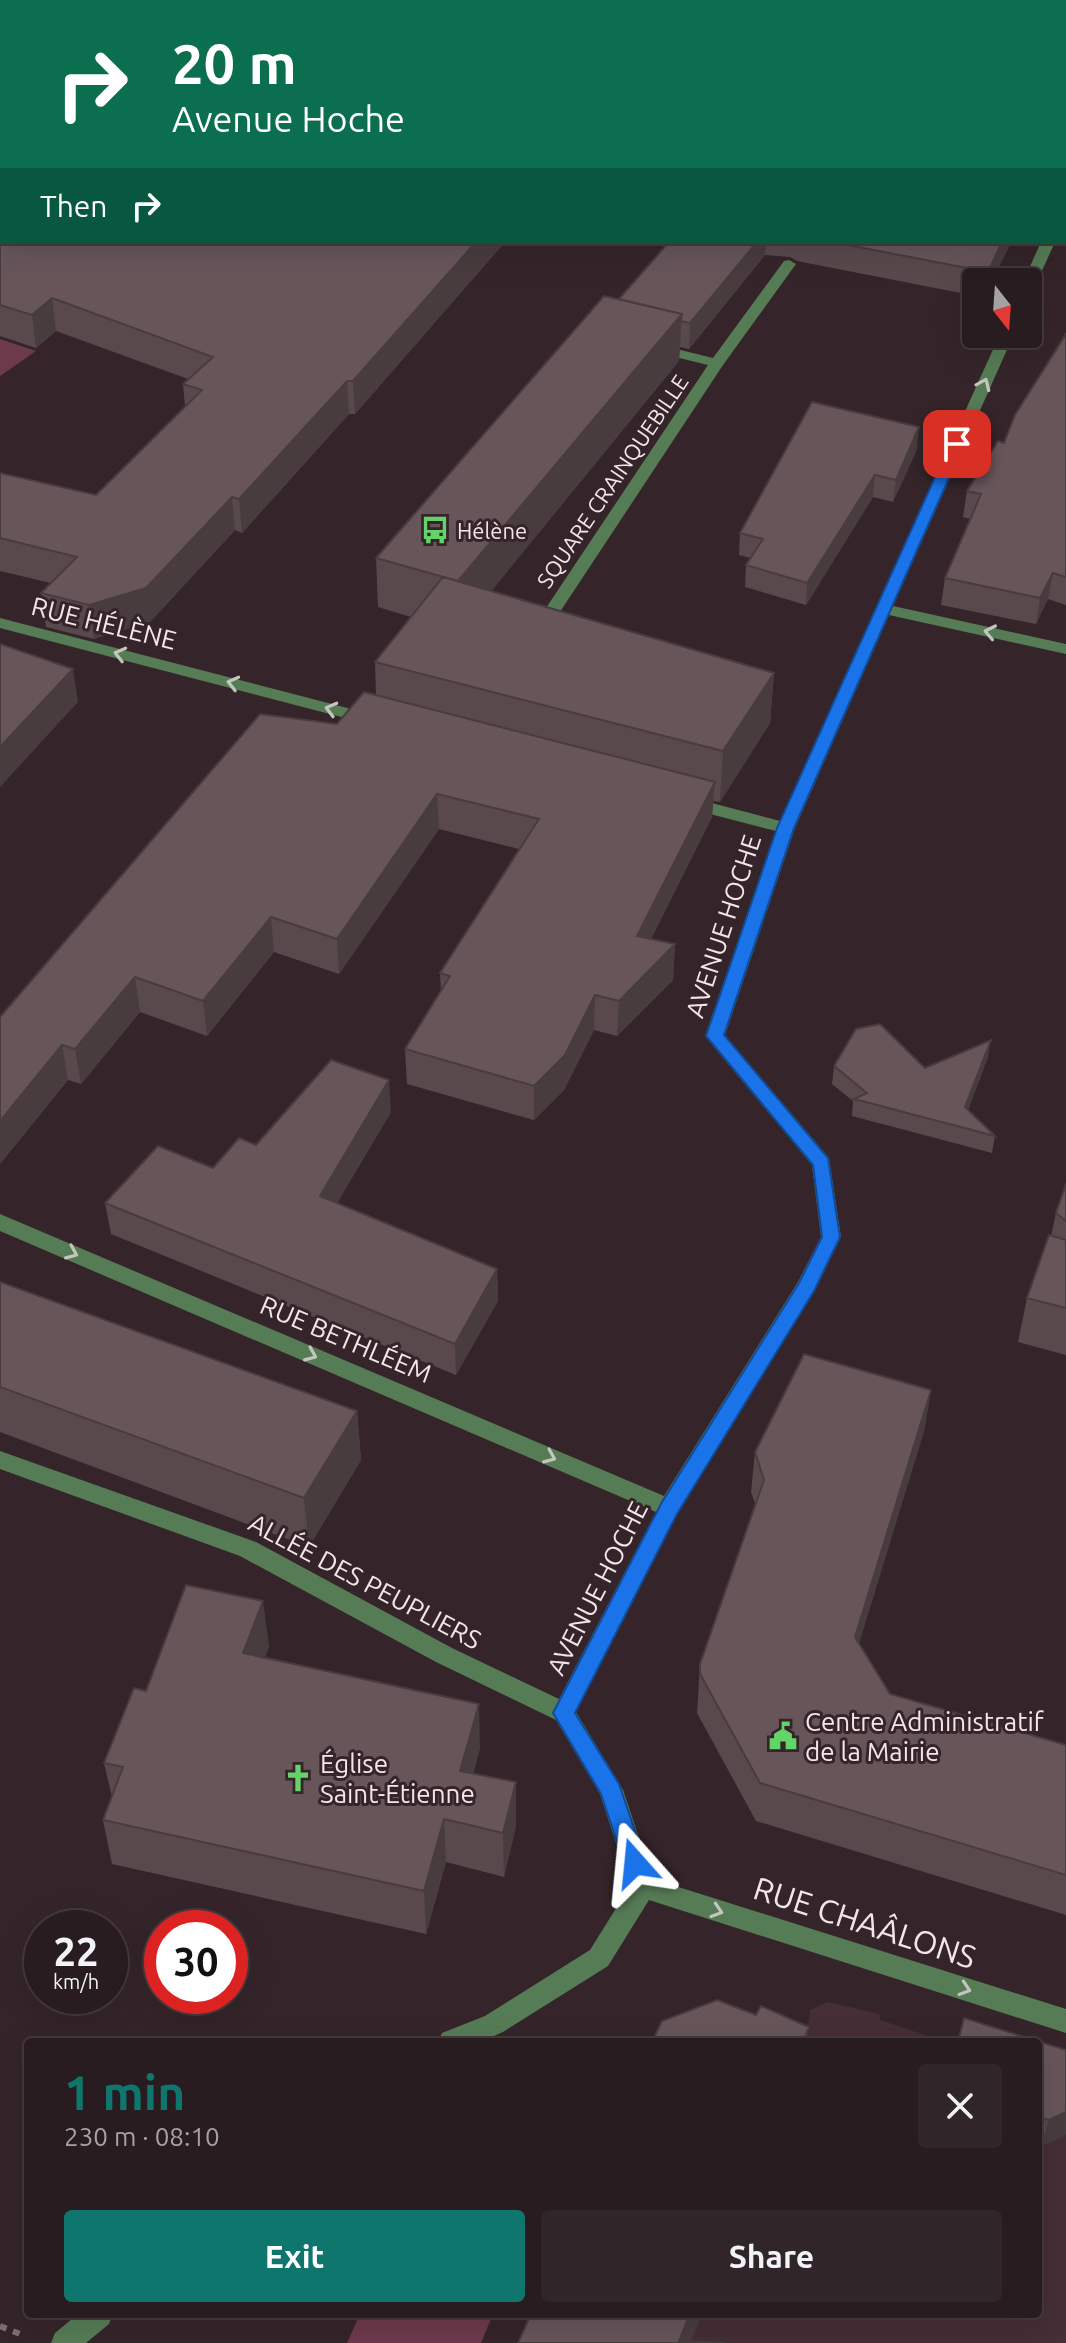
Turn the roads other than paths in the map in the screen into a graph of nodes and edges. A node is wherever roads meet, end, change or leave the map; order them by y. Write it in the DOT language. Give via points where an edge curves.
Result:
graph roads {
  1 [pos="1047,244"];
  2 [pos="789,264"];
  3 [pos="1036,268"];
  4 [pos="640,344"];
  5 [pos="1001,348"];
  6 [pos="717,363"];
  7 [pos="883,609"];
  8 [pos="0,623"];
  9 [pos="544,623"];
  10 [pos="1066,649"];
  11 [pos="385,723"];
  12 [pos="678,800"];
  13 [pos="786,828"];
  14 [pos="0,1222"];
  15 [pos="0,1460"];
  16 [pos="669,1508"];
  17 [pos="564,1713"];
  18 [pos="643,1887"];
  19 [pos="1066,2021"];
  20 [pos="461,2038"];
  21 [pos="94,2318"];
  22 [pos="65,2343"];
  1 -- 3 [label="street"];
  2 -- 6 [label="street, SQUARE CRAINQUEBILLE"];
  4 -- 6 [label="street, SQUARE CRAINQUEBILLE"];
  7 -- 5 [label="street, AVENUE HOCHE, one-way"];
  6 -- 9 [label="street, SQUARE CRAINQUEBILLE"];
  10 -- 7 [label="street, one-way"];
  7 -- 13 [label="street, AVENUE HOCHE"];
  11 -- 8 [label="street, RUE HÉLÈNE, one-way"];
  12 -- 13 [label="street"];
  13 -- 16 [label="street, AVENUE HOCHE" via="715,1036 822,1163 831,1237 807,1286"];
  14 -- 16 [label="street, RUE BETHLÉEM, one-way"];
  15 -- 17 [label="street, ALLÉE DES PEUPLIERS" via="248,1549"];
  16 -- 17 [label="street, AVENUE HOCHE"];
  17 -- 18 [label="street" via="611,1790"];
  18 -- 19 [label="street, RUE CHAÂLONS, one-way"];
  18 -- 20 [label="street" via="599,1958 494,2024"];
  21 -- 22 [label="street"];
}
